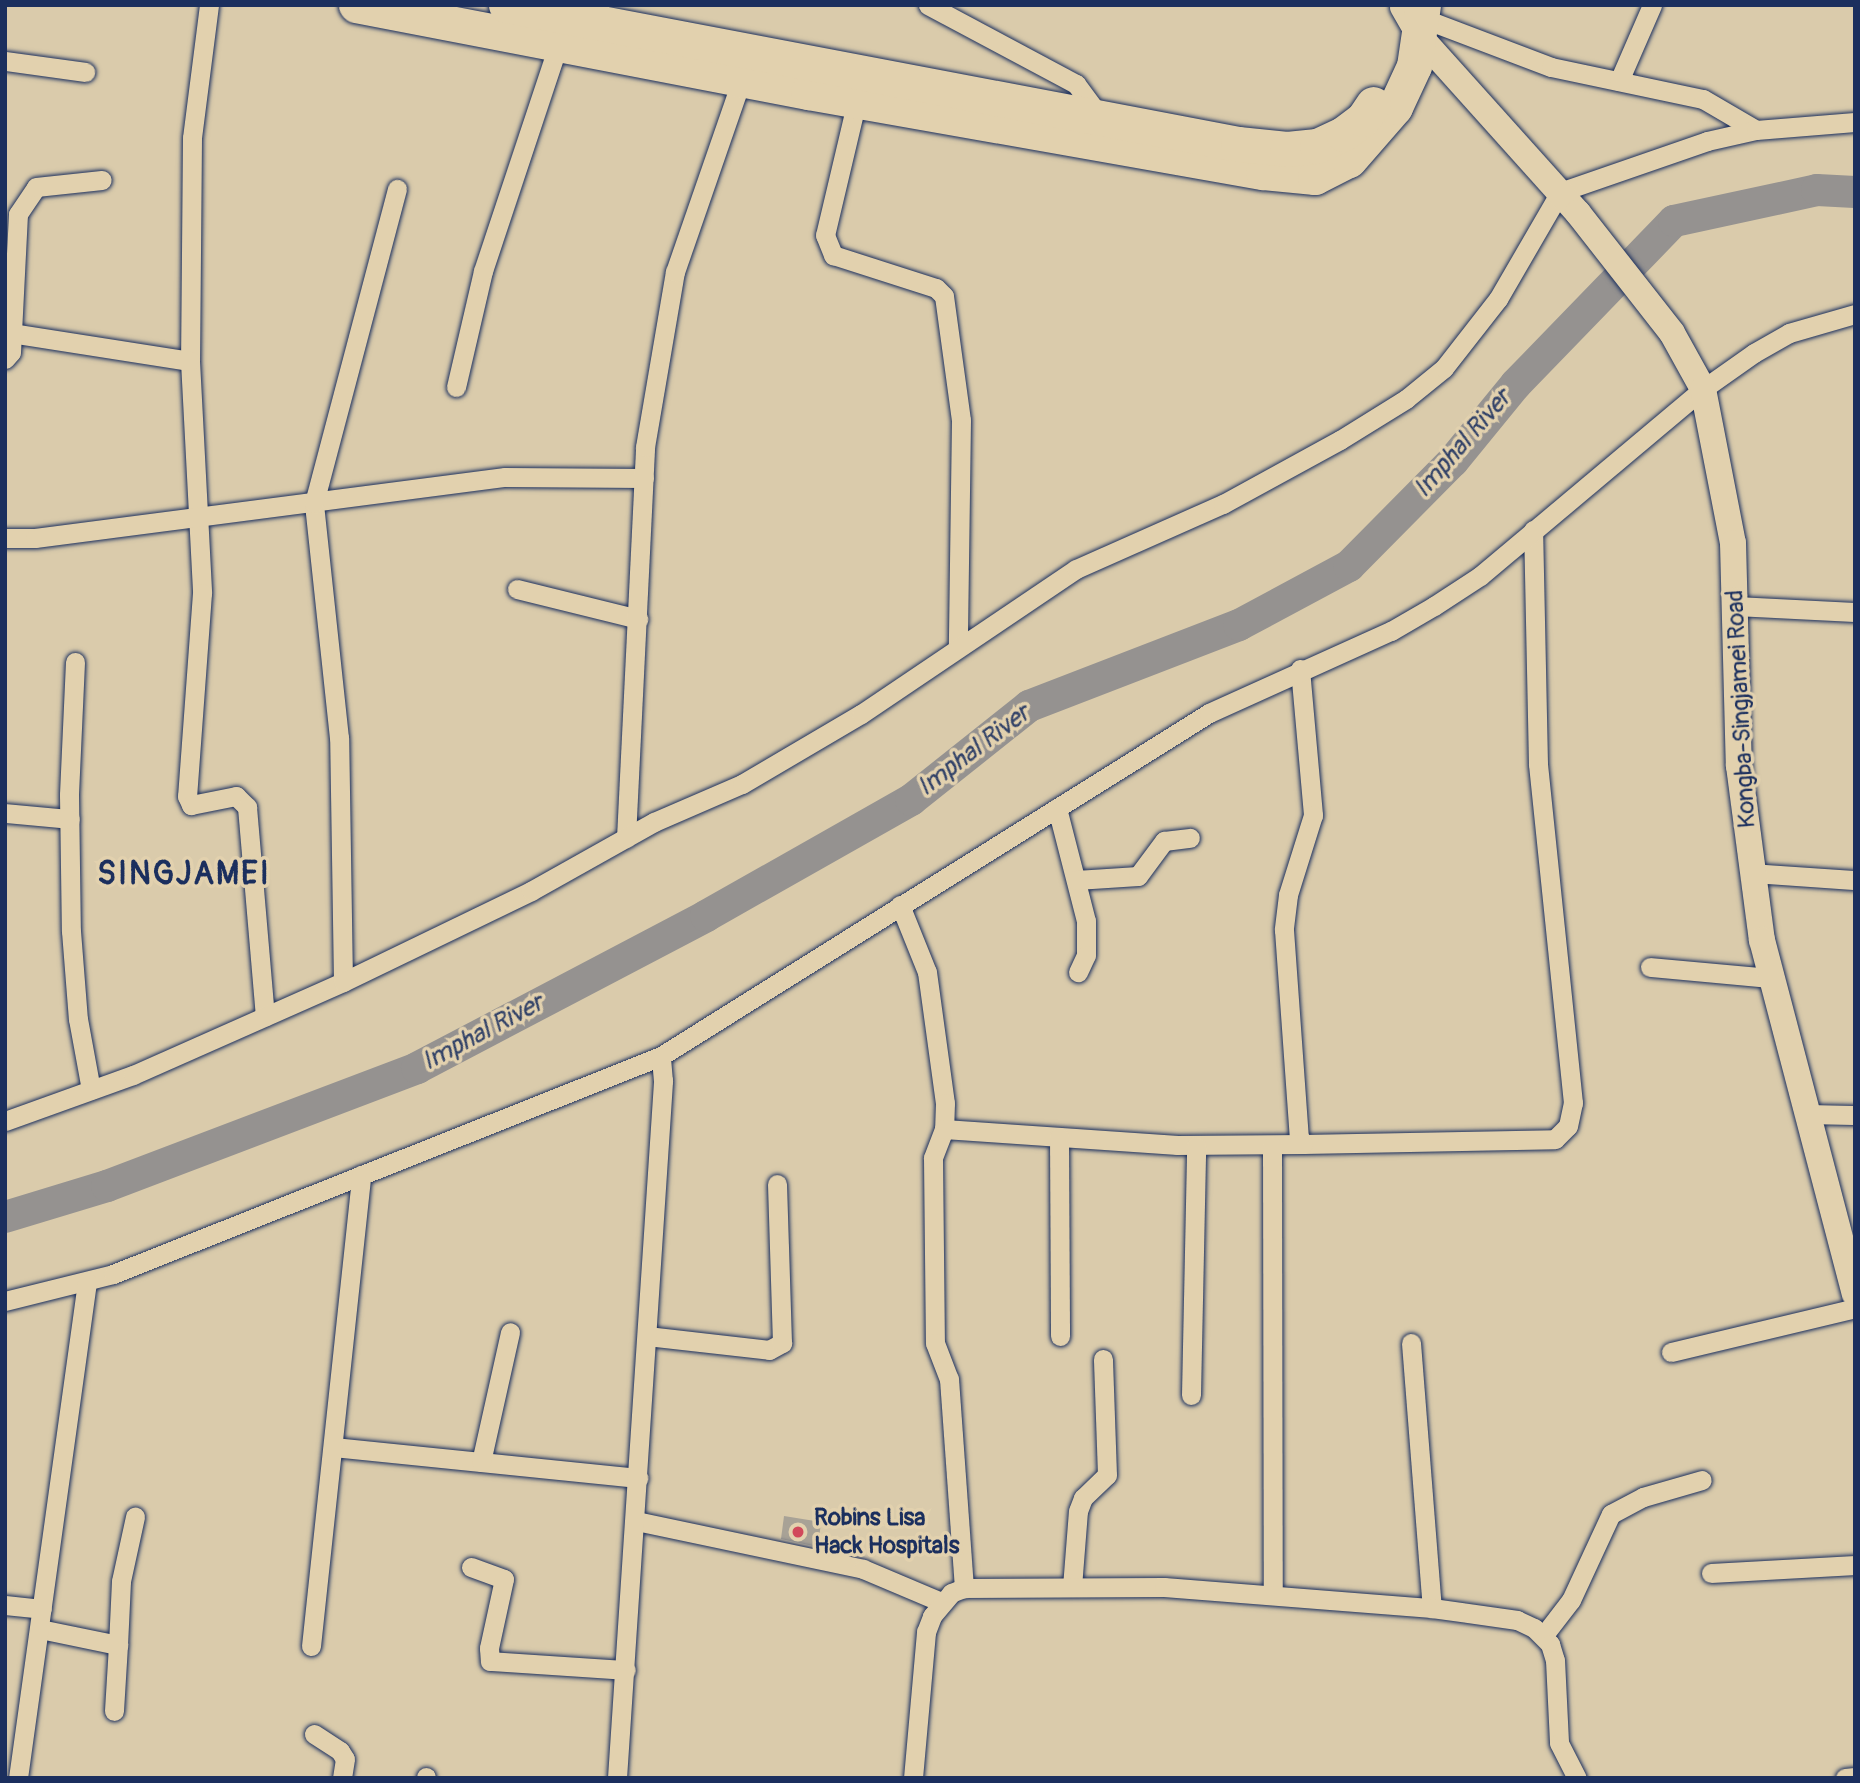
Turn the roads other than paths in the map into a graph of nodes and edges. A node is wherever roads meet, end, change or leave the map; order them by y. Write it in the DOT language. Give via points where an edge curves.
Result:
graph roads {
  1 [pos="209,5"];
  2 [pos="356,5"];
  3 [pos="506,5"];
  4 [pos="928,5"];
  5 [pos="1652,5"];
  6 [pos="1414,15"];
  7 [pos="559,43"];
  8 [pos="5,61"];
  9 [pos="85,72"];
  10 [pos="743,79"];
  11 [pos="1619,81"];
  12 [pos="857,100"];
  13 [pos="1855,122"];
  14 [pos="1105,129"];
  15 [pos="1756,130"];
  16 [pos="102,180"];
  17 [pos="397,189"];
  18 [pos="1560,192"];
  19 [pos="1855,314"];
  20 [pos="11,333"];
  21 [pos="5,359"];
  22 [pos="190,361"];
  23 [pos="456,387"];
  24 [pos="1703,389"];
  25 [pos="644,478"];
  26 [pos="314,503"];
  27 [pos="197,517"];
  28 [pos="1533,530"];
  29 [pos="5,538"];
  30 [pos="517,589"];
  31 [pos="1735,606"];
  32 [pos="1855,612"];
  33 [pos="638,619"];
  34 [pos="958,648"];
  35 [pos="75,662"];
  36 [pos="1300,669"];
  37 [pos="1057,808"];
  38 [pos="5,813"];
  39 [pos="70,819"];
  40 [pos="626,838"];
  41 [pos="1190,838"];
  42 [pos="1752,873"];
  43 [pos="1076,880"];
  44 [pos="1855,880"];
  45 [pos="900,905"];
  46 [pos="1650,967"];
  47 [pos="1078,972"];
  48 [pos="1772,978"];
  49 [pos="343,982"];
  50 [pos="265,1016"];
  51 [pos="661,1056"];
  52 [pos="91,1090"];
  53 [pos="1805,1114"];
  54 [pos="1855,1115"];
  55 [pos="6,1116"];
  56 [pos="944,1129"];
  57 [pos="1059,1137"];
  58 [pos="1303,1144"];
  59 [pos="1196,1146"];
  60 [pos="1272,1146"];
  61 [pos="361,1175"];
  62 [pos="777,1184"];
  63 [pos="87,1282"];
  64 [pos="1855,1294"];
  65 [pos="5,1301"];
  66 [pos="1855,1308"];
  67 [pos="510,1332"];
  68 [pos="647,1336"];
  69 [pos="1060,1336"];
  70 [pos="1411,1343"];
  71 [pos="1671,1352"];
  72 [pos="1103,1359"];
  73 [pos="1191,1395"];
  74 [pos="332,1447"];
  75 [pos="481,1462"];
  76 [pos="639,1478"];
  77 [pos="1702,1480"];
  78 [pos="135,1517"];
  79 [pos="636,1521"];
  80 [pos="1855,1565"];
  81 [pos="471,1567"];
  82 [pos="1711,1573"];
  83 [pos="1072,1587"];
  84 [pos="964,1588"];
  85 [pos="1273,1593"];
  86 [pos="941,1602"];
  87 [pos="5,1605"];
  88 [pos="1432,1608"];
  89 [pos="43,1609"];
  90 [pos="40,1629"];
  91 [pos="1544,1635"];
  92 [pos="118,1645"];
  93 [pos="311,1646"];
  94 [pos="626,1670"];
  95 [pos="114,1712"];
  96 [pos="314,1734"];
  97 [pos="1855,1777"];
  98 [pos="18,1778"];
  99 [pos="342,1778"];
  100 [pos="617,1778"];
  101 [pos="913,1778"];
  102 [pos="1577,1778"];
  103 [pos="1845,1778"];
  1 -- 22 [label="street" via="192,138"];
  2 -- 7 [label="highway"];
  3 -- 14 [label="highway"];
  4 -- 14 [label="street" via="1076,84"];
  5 -- 11 [label="street"];
  6 -- 11 [label="street" via="1551,67"];
  6 -- 14 [label="highway" via="1410,78 1395,107 1365,146 1331,172 1294,177"];
  6 -- 18 [label="street, Kongba-Singjamei Road"];
  7 -- 10 [label="highway"];
  7 -- 23 [label="street" via="483,271"];
  8 -- 9 [label="street"];
  10 -- 12 [label="highway"];
  10 -- 25 [label="street" via="669,295"];
  11 -- 15 [label="street" via="1703,99"];
  12 -- 14 [label="highway"];
  12 -- 34 [label="street" via="825,235 833,255 936,288 944,296 961,421"];
  13 -- 15 [label="street"];
  15 -- 18 [label="street" via="1672,151"];
  16 -- 20 [label="street" via="36,187 18,214"];
  17 -- 26 [label="street"];
  18 -- 24 [label="street, Kongba-Singjamei Road" via="1672,333"];
  18 -- 34 [label="street" via="1498,299 1444,368 1406,399 1223,504 1076,569"];
  19 -- 24 [label="street" via="1789,333"];
  20 -- 21 [label="street" via="11,352"];
  20 -- 22 [label="street"];
  22 -- 27 [label="street"];
  24 -- 28 [label="street"];
  24 -- 31 [label="street, Kongba-Singjamei Road" via="1733,543"];
  25 -- 26 [label="street" via="505,477"];
  25 -- 33 [label="street"];
  26 -- 27 [label="street"];
  26 -- 49 [label="street" via="339,738"];
  27 -- 29 [label="street"];
  27 -- 50 [label="street" via="202,633 187,796 191,805 236,796 247,807"];
  28 -- 36 [label="street" via="1479,576 1434,606 1391,631"];
  28 -- 58 [label="street" via="1538,764 1573,1103 1567,1126 1563,1134 1547,1140"];
  30 -- 33 [label="street"];
  31 -- 32 [label="street"];
  31 -- 42 [label="street, Kongba-Singjamei Road" via="1739,766"];
  33 -- 40 [label="street"];
  34 -- 40 [label="street" via="860,714 742,784"];
  35 -- 39 [label="street"];
  36 -- 37 [label="street" via="1209,713"];
  36 -- 58 [label="street" via="1312,815 1288,895 1284,930 1295,1124"];
  37 -- 43 [label="street"];
  37 -- 45 [label="street"];
  38 -- 39 [label="street"];
  39 -- 52 [label="street" via="71,931 78,1019"];
  40 -- 49 [label="street" via="531,891"];
  41 -- 43 [label="street" via="1164,841 1138,876"];
  42 -- 44 [label="street"];
  42 -- 48 [label="street, Kongba-Singjamei Road"];
  43 -- 47 [label="street" via="1088,938"];
  45 -- 51 [label="street"];
  45 -- 56 [label="street" via="927,972"];
  46 -- 48 [label="street"];
  48 -- 53 [label="street, Kongba-Singjamei Road"];
  49 -- 50 [label="street"];
  50 -- 52 [label="street"];
  51 -- 61 [label="street"];
  51 -- 68 [label="street"];
  52 -- 55 [label="street"];
  53 -- 54 [label="street"];
  53 -- 64 [label="street, Kongba-Singjamei Road"];
  56 -- 57 [label="street"];
  56 -- 84 [label="street" via="933,1158 935,1343 949,1379"];
  57 -- 59 [label="street"];
  57 -- 69 [label="street"];
  58 -- 60 [label="street"];
  59 -- 60 [label="street"];
  59 -- 73 [label="street"];
  60 -- 85 [label="street"];
  61 -- 63 [label="street"];
  61 -- 74 [label="street"];
  62 -- 68 [label="street" via="782,1343 769,1350"];
  63 -- 65 [label="street"];
  63 -- 89 [label="street"];
  66 -- 71 [label="street"];
  67 -- 75 [label="street"];
  68 -- 76 [label="street"];
  70 -- 88 [label="street"];
  72 -- 83 [label="street" via="1107,1475 1083,1498 1077,1511"];
  74 -- 75 [label="street"];
  74 -- 93 [label="street"];
  75 -- 76 [label="street"];
  76 -- 79 [label="street"];
  77 -- 91 [label="street" via="1643,1497 1611,1514 1571,1600"];
  78 -- 92 [label="street" via="121,1581"];
  79 -- 86 [label="street" via="863,1569"];
  79 -- 94 [label="street"];
  80 -- 82 [label="street"];
  81 -- 94 [label="street" via="504,1579 490,1661"];
  83 -- 84 [label="street"];
  83 -- 85 [label="street"];
  84 -- 86 [label="street"];
  85 -- 88 [label="street"];
  86 -- 101 [label="street" via="923,1647"];
  87 -- 89 [label="street"];
  88 -- 91 [label="street" via="1517,1620"];
  89 -- 90 [label="street"];
  90 -- 92 [label="street"];
  90 -- 98 [label="street"];
  91 -- 102 [label="street" via="1555,1660 1559,1743"];
  92 -- 95 [label="street"];
  94 -- 100 [label="street"];
  96 -- 99 [label="street" via="340,1751 345,1759"];
  97 -- 103 [label="street"];
}
